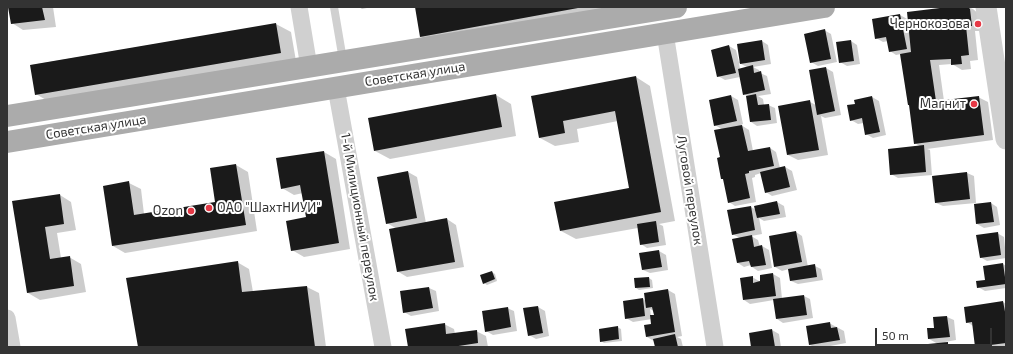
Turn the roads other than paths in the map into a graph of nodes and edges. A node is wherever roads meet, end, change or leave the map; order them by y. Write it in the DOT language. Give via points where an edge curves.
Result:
graph roads {
  1 [pos="299,7"];
  2 [pos="334,7"];
  3 [pos="676,7"];
  4 [pos="824,7"];
  5 [pos="986,7"];
  6 [pos="665,33"];
  7 [pos="343,61"];
  8 [pos="309,67"];
  9 [pos="336,88"];
  10 [pos="7,116"];
  11 [pos="1006,139"];
  12 [pos="7,142"];
  13 [pos="7,318"];
  14 [pos="12,347"];
  15 [pos="383,347"];
  16 [pos="715,347"];
  1 -- 8 [label="street"];
  2 -- 7 [label="lane"];
  3 -- 7 [label="main road, Советская улица"];
  4 -- 6 [label="main road, Советская улица"];
  5 -- 11 [label="street"];
  6 -- 9 [label="main road, Советская улица"];
  6 -- 16 [label="street, Луговой переулок"];
  7 -- 8 [label="main road, Советская улица"];
  8 -- 10 [label="main road, Советская улица"];
  9 -- 12 [label="main road, Советская улица"];
  9 -- 15 [label="street, 1-й Милиционный переулок"];
  13 -- 14 [label="street"];
}
